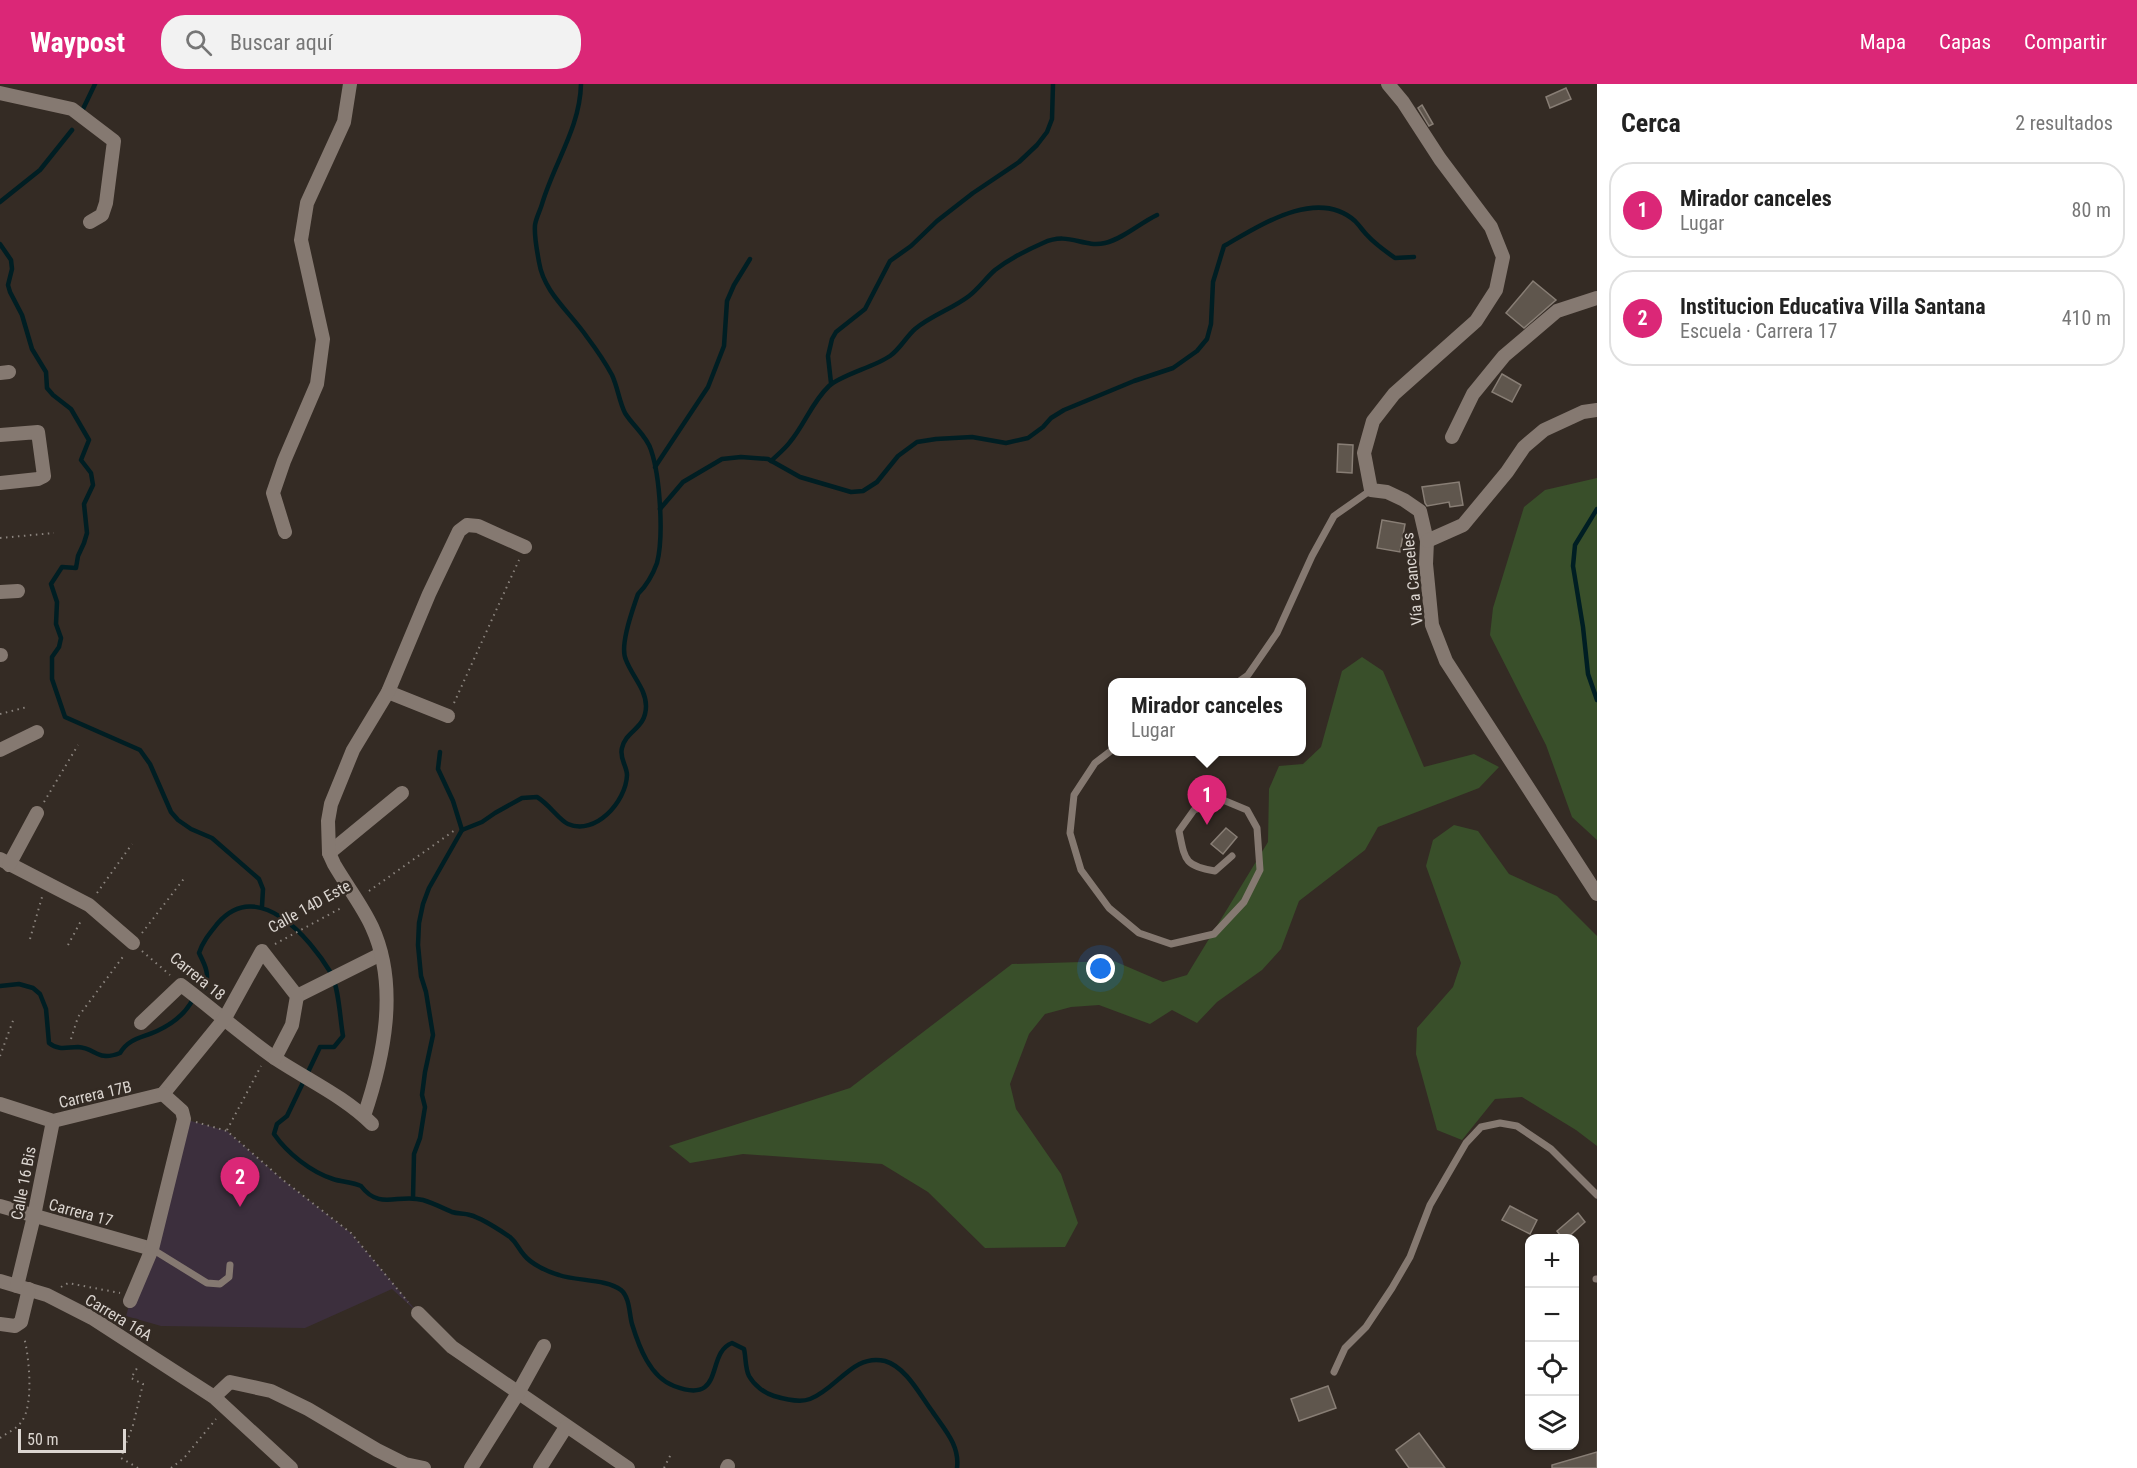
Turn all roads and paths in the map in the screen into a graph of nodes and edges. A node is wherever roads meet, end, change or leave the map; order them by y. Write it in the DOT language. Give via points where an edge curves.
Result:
graph roads {
  1 [pos="350,84"];
  2 [pos="1388,84"];
  3 [pos="0,93"];
  4 [pos="90,222"];
  5 [pos="1597,298"];
  6 [pos="1597,410"];
  7 [pos="0,435"];
  8 [pos="1452,437"];
  9 [pos="0,483"];
  10 [pos="1371,490"];
  11 [pos="285,531"];
  12 [pos="54,533"];
  13 [pos="0,538"];
  14 [pos="1427,541"];
  15 [pos="525,547"];
  16 [pos="18,591"];
  17 [pos="0,592"];
  18 [pos="1244,678"];
  19 [pos="388,692"];
  20 [pos="27,707"];
  21 [pos="0,714"];
  22 [pos="448,716"];
  23 [pos="37,732"];
  24 [pos="78,746"];
  25 [pos="0,750"];
  26 [pos="1108,754"];
  27 [pos="402,793"];
  28 [pos="37,813"];
  29 [pos="455,830"];
  30 [pos="329,852"];
  31 [pos="1232,856"];
  32 [pos="4,862"];
  33 [pos="186,876"];
  34 [pos="45,882"];
  35 [pos="1597,894"];
  36 [pos="356,900"];
  37 [pos="30,939"];
  38 [pos="133,943"];
  39 [pos="262,951"];
  40 [pos="381,954"];
  41 [pos="181,985"];
  42 [pos="297,996"];
  43 [pos="14,1018"];
  44 [pos="225,1018"];
  45 [pos="141,1023"];
  46 [pos="71,1040"];
  47 [pos="0,1056"];
  48 [pos="271,1056"];
  49 [pos="163,1094"];
  50 [pos="0,1104"];
  51 [pos="184,1119"];
  52 [pos="52,1121"];
  53 [pos="227,1131"];
  54 [pos="1597,1195"];
  55 [pos="0,1206"];
  56 [pos="34,1216"];
  57 [pos="153,1249"];
  58 [pos="230,1264"];
  59 [pos="0,1281"];
  60 [pos="23,1288"];
  61 [pos="47,1295"];
  62 [pos="131,1298"];
  63 [pos="418,1313"];
  64 [pos="21,1322"];
  65 [pos="0,1324"];
  66 [pos="544,1346"];
  67 [pos="147,1353"];
  68 [pos="1334,1372"];
  69 [pos="518,1393"];
  70 [pos="214,1397"];
  71 [pos="225,1407"];
  72 [pos="566,1427"];
  73 [pos="0,1438"];
  74 [pos="672,1452"];
  75 [pos="138,1468"];
  76 [pos="171,1468"];
  77 [pos="291,1468"];
  78 [pos="424,1468"];
  79 [pos="471,1468"];
  80 [pos="540,1468"];
  81 [pos="628,1468"];
  82 [pos="664,1468"];
  1 -- 11 [label="street" via="344,122 307,203 301,240 323,339 317,384 273,493"];
  2 -- 10 [label="street" via="1491,227 1503,257 1496,290 1476,321 1394,394 1373,421 1364,453"];
  3 -- 4 [label="street" via="72,109 114,141 106,203 102,215"];
  5 -- 8 [label="street" via="1557,311 1504,356 1473,394"];
  6 -- 14 [label="street" via="1583,412 1544,430 1524,447 1463,525"];
  7 -- 9 [label="street" via="38,432 44,476"];
  10 -- 14 [label="street, Vía a Canceles" via="1387,492 1420,511"];
  10 -- 18 [label="lane" via="1334,516 1277,633"];
  12 -- 13 [label="path"];
  14 -- 35 [label="street, Vía a Canceles" via="1432,625 1446,661"];
  15 -- 19 [label="street" via="478,526 467,525 459,531"];
  15 -- 22 [label="path"];
  16 -- 17 [label="street"];
  19 -- 22 [label="street"];
  19 -- 30 [label="street" via="353,750 331,804"];
  20 -- 21 [label="path"];
  23 -- 25 [label="street"];
  24 -- 28 [label="path"];
  26 -- 31 [label="lane" via="1095,763 1074,795 1070,833 1081,870 1109,908 1140,933 1171,944 1214,934 1244,902 1260,870 1257,828 1247,810 1223,800 1194,810 1179,831 1185,858 1196,868 1215,871"];
  27 -- 30 [label="street"];
  28 -- 32 [label="street"];
  29 -- 36 [label="path, Calle 14D Este"];
  30 -- 36 [label="street"];
  32 -- 34 [label="street"];
  33 -- 38 [label="path"];
  34 -- 37 [label="path"];
  34 -- 38 [label="street" via="89,905"];
  36 -- 39 [label="path, Calle 14D Este"];
  36 -- 40 [label="street" via="372,927"];
  38 -- 41 [label="path, Carrera 18"];
  38 -- 46 [label="path" via="78,1017"];
  39 -- 42 [label="street"];
  39 -- 44 [label="street, Calle 14D Este"];
  40 -- 42 [label="street"];
  40 -- 48 [label="street, Carrera 18" via="387,1000 368,1120"];
  41 -- 44 [label="street, Carrera 18"];
  41 -- 45 [label="street"];
  42 -- 48 [label="street" via="292,1025"];
  43 -- 47 [label="path"];
  44 -- 48 [label="street, Carrera 18"];
  44 -- 49 [label="street, Calle 14D Este"];
  48 -- 53 [label="path"];
  49 -- 51 [label="street" via="182,1111"];
  49 -- 52 [label="street, Carrera 17B"];
  50 -- 52 [label="street, Carrera 17B"];
  51 -- 53 [label="path"];
  51 -- 57 [label="street"];
  52 -- 56 [label="street, Calle 16 Bis"];
  53 -- 63 [label="path" via="351,1233"];
  54 -- 68 [label="lane" via="1551,1149 1517,1126 1500,1122 1481,1127 1466,1143 1430,1205 1410,1257 1392,1288 1366,1327 1345,1348"];
  55 -- 56 [label="street, Carrera 17"];
  56 -- 57 [label="street, Carrera 17"];
  56 -- 60 [label="street, Calle 16 Bis"];
  57 -- 58 [label="lane" via="207,1283 220,1284 229,1277"];
  57 -- 62 [label="street"];
  59 -- 60 [label="street, Carrera 16A"];
  60 -- 61 [label="street, Carrera 16A"];
  60 -- 64 [label="street, Calle 16 Bis"];
  61 -- 62 [label="path" via="68,1283"];
  61 -- 67 [label="street, Carrera 16A"];
  63 -- 69 [label="street" via="452,1347"];
  64 -- 65 [label="street" via="15,1326"];
  64 -- 73 [label="path" via="29,1356 28,1405 22,1421"];
  66 -- 69 [label="street"];
  67 -- 70 [label="street, Carrera 16A"];
  67 -- 75 [label="path" via="131,1378 143,1384 121,1458"];
  69 -- 72 [label="street"];
  69 -- 79 [label="street"];
  70 -- 71 [label="street, Carrera 16A"];
  70 -- 78 [label="street" via="230,1382 271,1391 377,1450 405,1464"];
  71 -- 76 [label="path" via="184,1458"];
  71 -- 77 [label="street, Carrera 16A"];
  72 -- 80 [label="street"];
  72 -- 81 [label="street"];
  74 -- 82 [label="path"];
}
